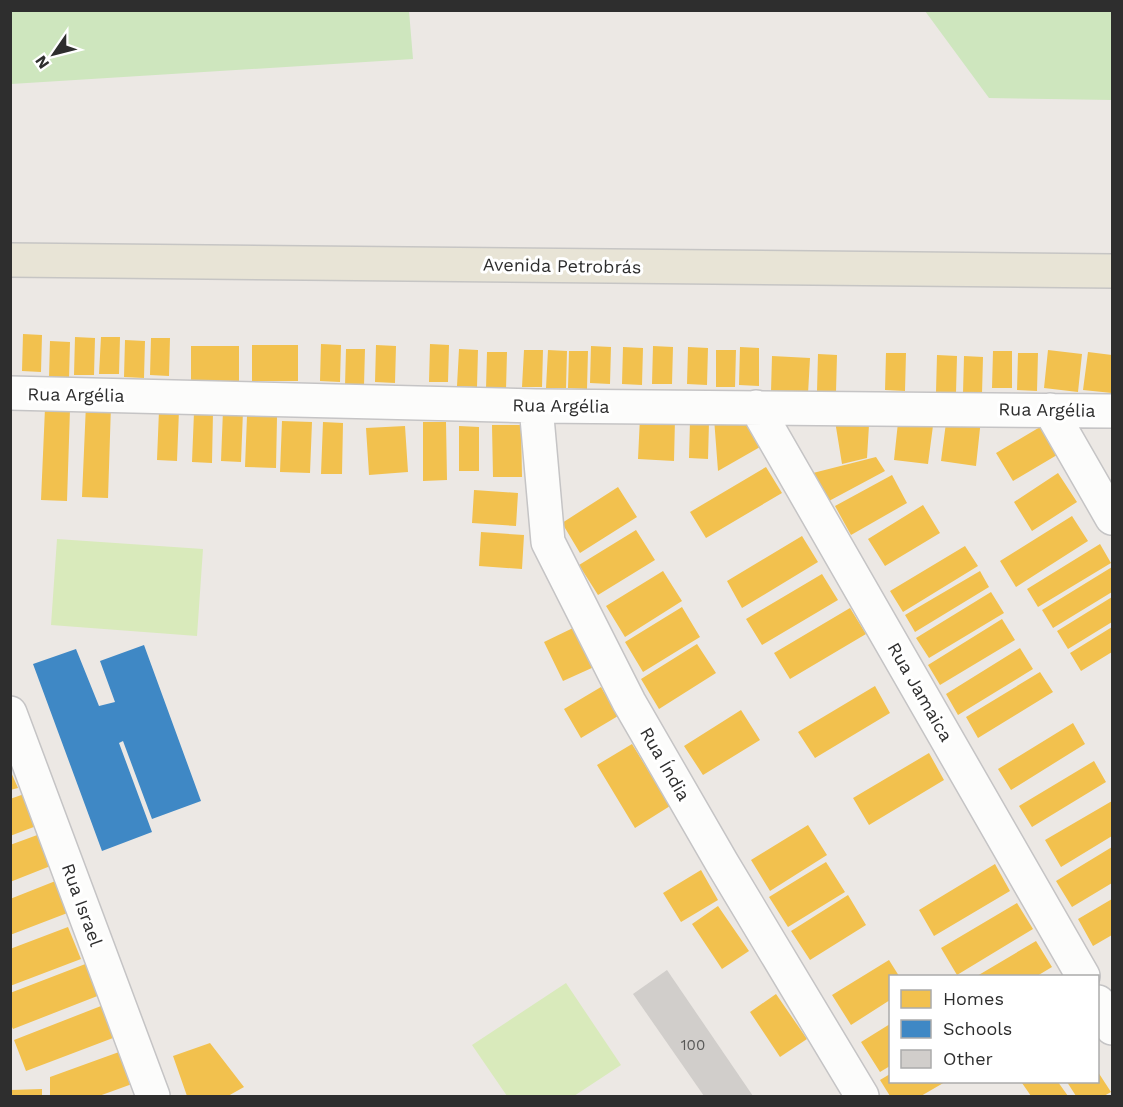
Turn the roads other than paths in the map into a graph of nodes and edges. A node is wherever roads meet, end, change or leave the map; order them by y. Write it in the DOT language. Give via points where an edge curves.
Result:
graph roads {
  1 [pos="10,260"];
  2 [pos="1113,272"];
  3 [pos="10,393"];
  4 [pos="536,406"];
  5 [pos="756,407"];
  6 [pos="1050,410"];
  7 [pos="1113,411"];
  8 [pos="1113,518"];
  9 [pos="10,713"];
  10 [pos="1082,975"];
  11 [pos="1099,1004"];
  12 [pos="1113,1028"];
  13 [pos="153,1096"];
  14 [pos="862,1096"];
  1 -- 2 [label="main road, Avenida Petrobrás"];
  3 -- 4 [label="street, Rua Argélia"];
  4 -- 5 [label="street, Rua Argélia"];
  4 -- 14 [label="street, Rua Índia" via="548,542 629,702"];
  5 -- 6 [label="street, Rua Argélia"];
  5 -- 10 [label="street, Rua Jamaica"];
  6 -- 7 [label="street, Rua Argélia"];
  6 -- 8 [label="street"];
  9 -- 13 [label="street, Rua Israel"];
  11 -- 12 [label="street"];
}
